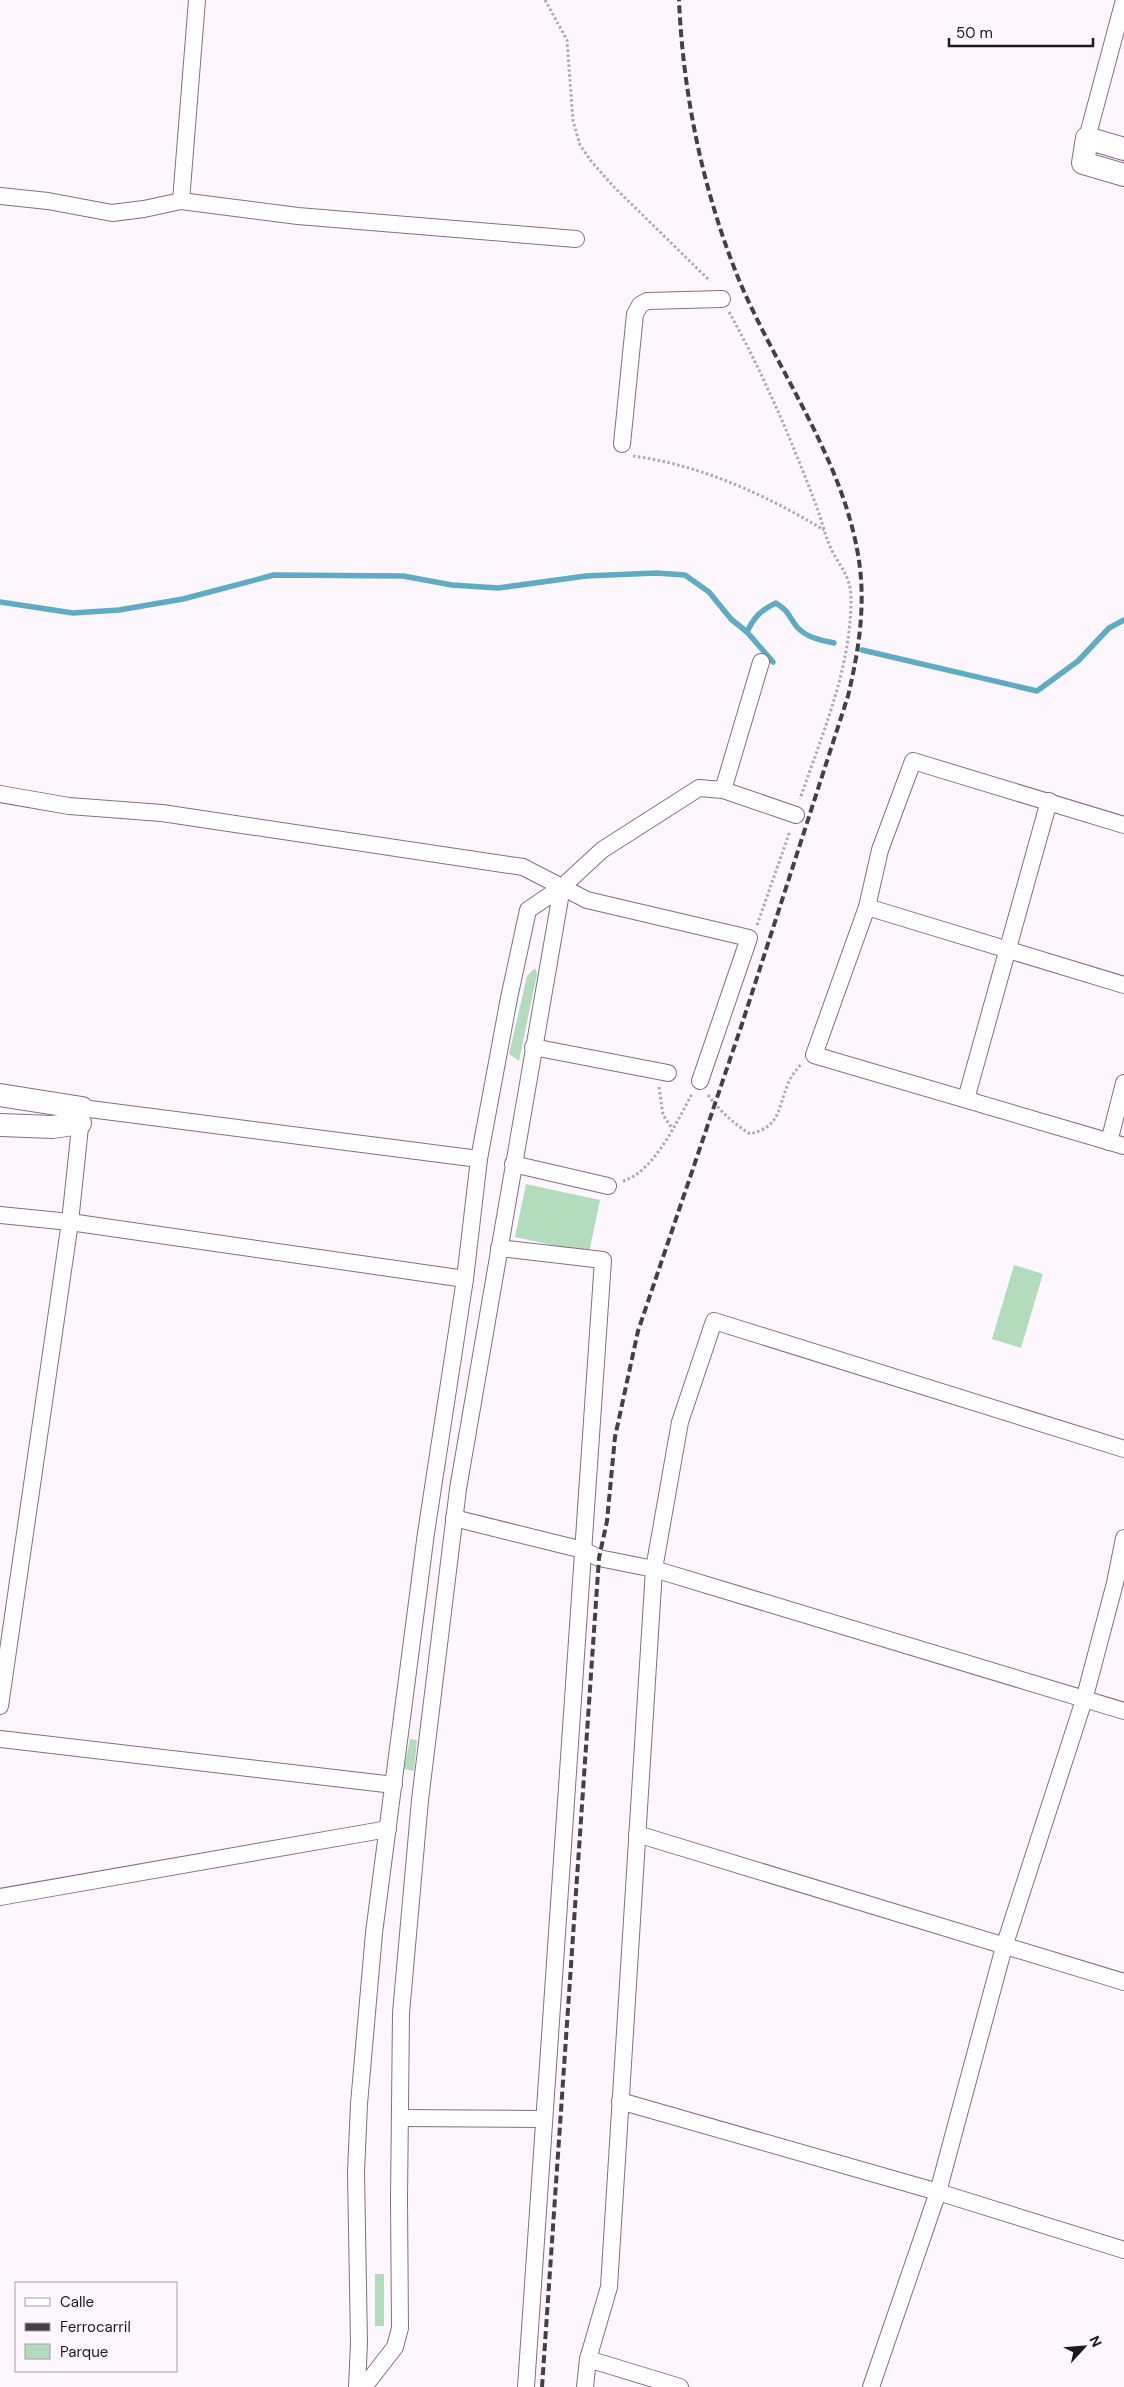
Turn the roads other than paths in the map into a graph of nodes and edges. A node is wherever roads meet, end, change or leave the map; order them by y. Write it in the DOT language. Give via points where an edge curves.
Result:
graph roads {
  1 [pos="197,0"];
  2 [pos="1124,0"];
  3 [pos="1087,138"];
  4 [pos="1124,149"];
  5 [pos="1124,176"];
  6 [pos="0,196"];
  7 [pos="181,201"];
  8 [pos="576,238"];
  9 [pos="722,299"];
  10 [pos="622,444"];
  11 [pos="760,662"];
  12 [pos="723,790"];
  13 [pos="0,794"];
  14 [pos="1049,802"];
  15 [pos="796,814"];
  16 [pos="1124,825"];
  17 [pos="562,887"];
  18 [pos="867,907"];
  19 [pos="1008,949"];
  20 [pos="1124,985"];
  21 [pos="533,1047"];
  22 [pos="662,1073"];
  23 [pos="700,1081"];
  24 [pos="1124,1083"];
  25 [pos="0,1095"];
  26 [pos="966,1099"];
  27 [pos="81,1115"];
  28 [pos="0,1125"];
  29 [pos="1116,1144"];
  30 [pos="479,1159"];
  31 [pos="513,1164"];
  32 [pos="608,1186"];
  33 [pos="0,1215"];
  34 [pos="70,1222"];
  35 [pos="499,1248"];
  36 [pos="464,1279"];
  37 [pos="1124,1449"];
  38 [pos="454,1518"];
  39 [pos="1124,1538"];
  40 [pos="583,1550"];
  41 [pos="654,1569"];
  42 [pos="1084,1700"];
  43 [pos="0,1706"];
  44 [pos="1124,1712"];
  45 [pos="0,1739"];
  46 [pos="394,1785"];
  47 [pos="388,1829"];
  48 [pos="637,1834"];
  49 [pos="0,1897"];
  50 [pos="1004,1947"];
  51 [pos="1124,1982"];
  52 [pos="620,2101"];
  53 [pos="400,2118"];
  54 [pos="544,2119"];
  55 [pos="938,2192"];
  56 [pos="1124,2250"];
  57 [pos="588,2359"];
  58 [pos="357,2387"];
  59 [pos="364,2387"];
  60 [pos="526,2387"];
  61 [pos="585,2387"];
  62 [pos="680,2387"];
  63 [pos="871,2387"];
  1 -- 7 [label="street"];
  2 -- 3 [label="street"];
  3 -- 4 [label="street"];
  3 -- 5 [label="street" via="1084,163"];
  6 -- 7 [label="street" via="112,213"];
  7 -- 8 [label="street" via="298,216"];
  9 -- 10 [label="street" via="647,301 640,305 635,314"];
  11 -- 12 [label="street"];
  12 -- 15 [label="street"];
  12 -- 17 [label="street" via="699,788 602,850"];
  13 -- 17 [label="street" via="69,806 162,813 465,857 523,867"];
  14 -- 16 [label="street"];
  14 -- 18 [label="street" via="913,761 880,850"];
  14 -- 19 [label="street"];
  17 -- 21 [label="street"];
  17 -- 23 [label="street" via="587,900 749,938"];
  17 -- 30 [label="street" via="528,910"];
  18 -- 19 [label="street"];
  18 -- 26 [label="street" via="814,1055"];
  19 -- 20 [label="street"];
  19 -- 26 [label="street"];
  21 -- 22 [label="street"];
  21 -- 31 [label="street"];
  24 -- 29 [label="street"];
  25 -- 27 [label="street"];
  26 -- 29 [label="street"];
  27 -- 28 [label="street" via="53,1127"];
  27 -- 30 [label="street"];
  27 -- 34 [label="street"];
  30 -- 36 [label="street"];
  31 -- 32 [label="street"];
  31 -- 35 [label="street"];
  33 -- 34 [label="street"];
  34 -- 36 [label="street"];
  34 -- 43 [label="street"];
  35 -- 38 [label="street"];
  35 -- 40 [label="street" via="602,1260"];
  36 -- 46 [label="street" via="426,1533"];
  37 -- 41 [label="street" via="714,1320 680,1422"];
  38 -- 40 [label="street"];
  38 -- 53 [label="street" via="420,1800 401,2013"];
  39 -- 42 [label="street"];
  40 -- 41 [label="street" via="600,1558"];
  40 -- 54 [label="street"];
  41 -- 42 [label="street"];
  41 -- 48 [label="street"];
  42 -- 44 [label="street"];
  42 -- 50 [label="street"];
  45 -- 46 [label="street"];
  46 -- 47 [label="street"];
  47 -- 49 [label="street"];
  47 -- 58 [label="street" via="374,1933 359,2104 356,2172"];
  48 -- 50 [label="street"];
  48 -- 52 [label="street"];
  50 -- 51 [label="street"];
  50 -- 55 [label="street"];
  52 -- 55 [label="street"];
  52 -- 57 [label="street" via="609,2287"];
  53 -- 54 [label="street"];
  53 -- 59 [label="street" via="400,2328 395,2347"];
  54 -- 60 [label="street"];
  55 -- 56 [label="street"];
  55 -- 63 [label="street"];
  57 -- 61 [label="street"];
  57 -- 62 [label="street"];
}
